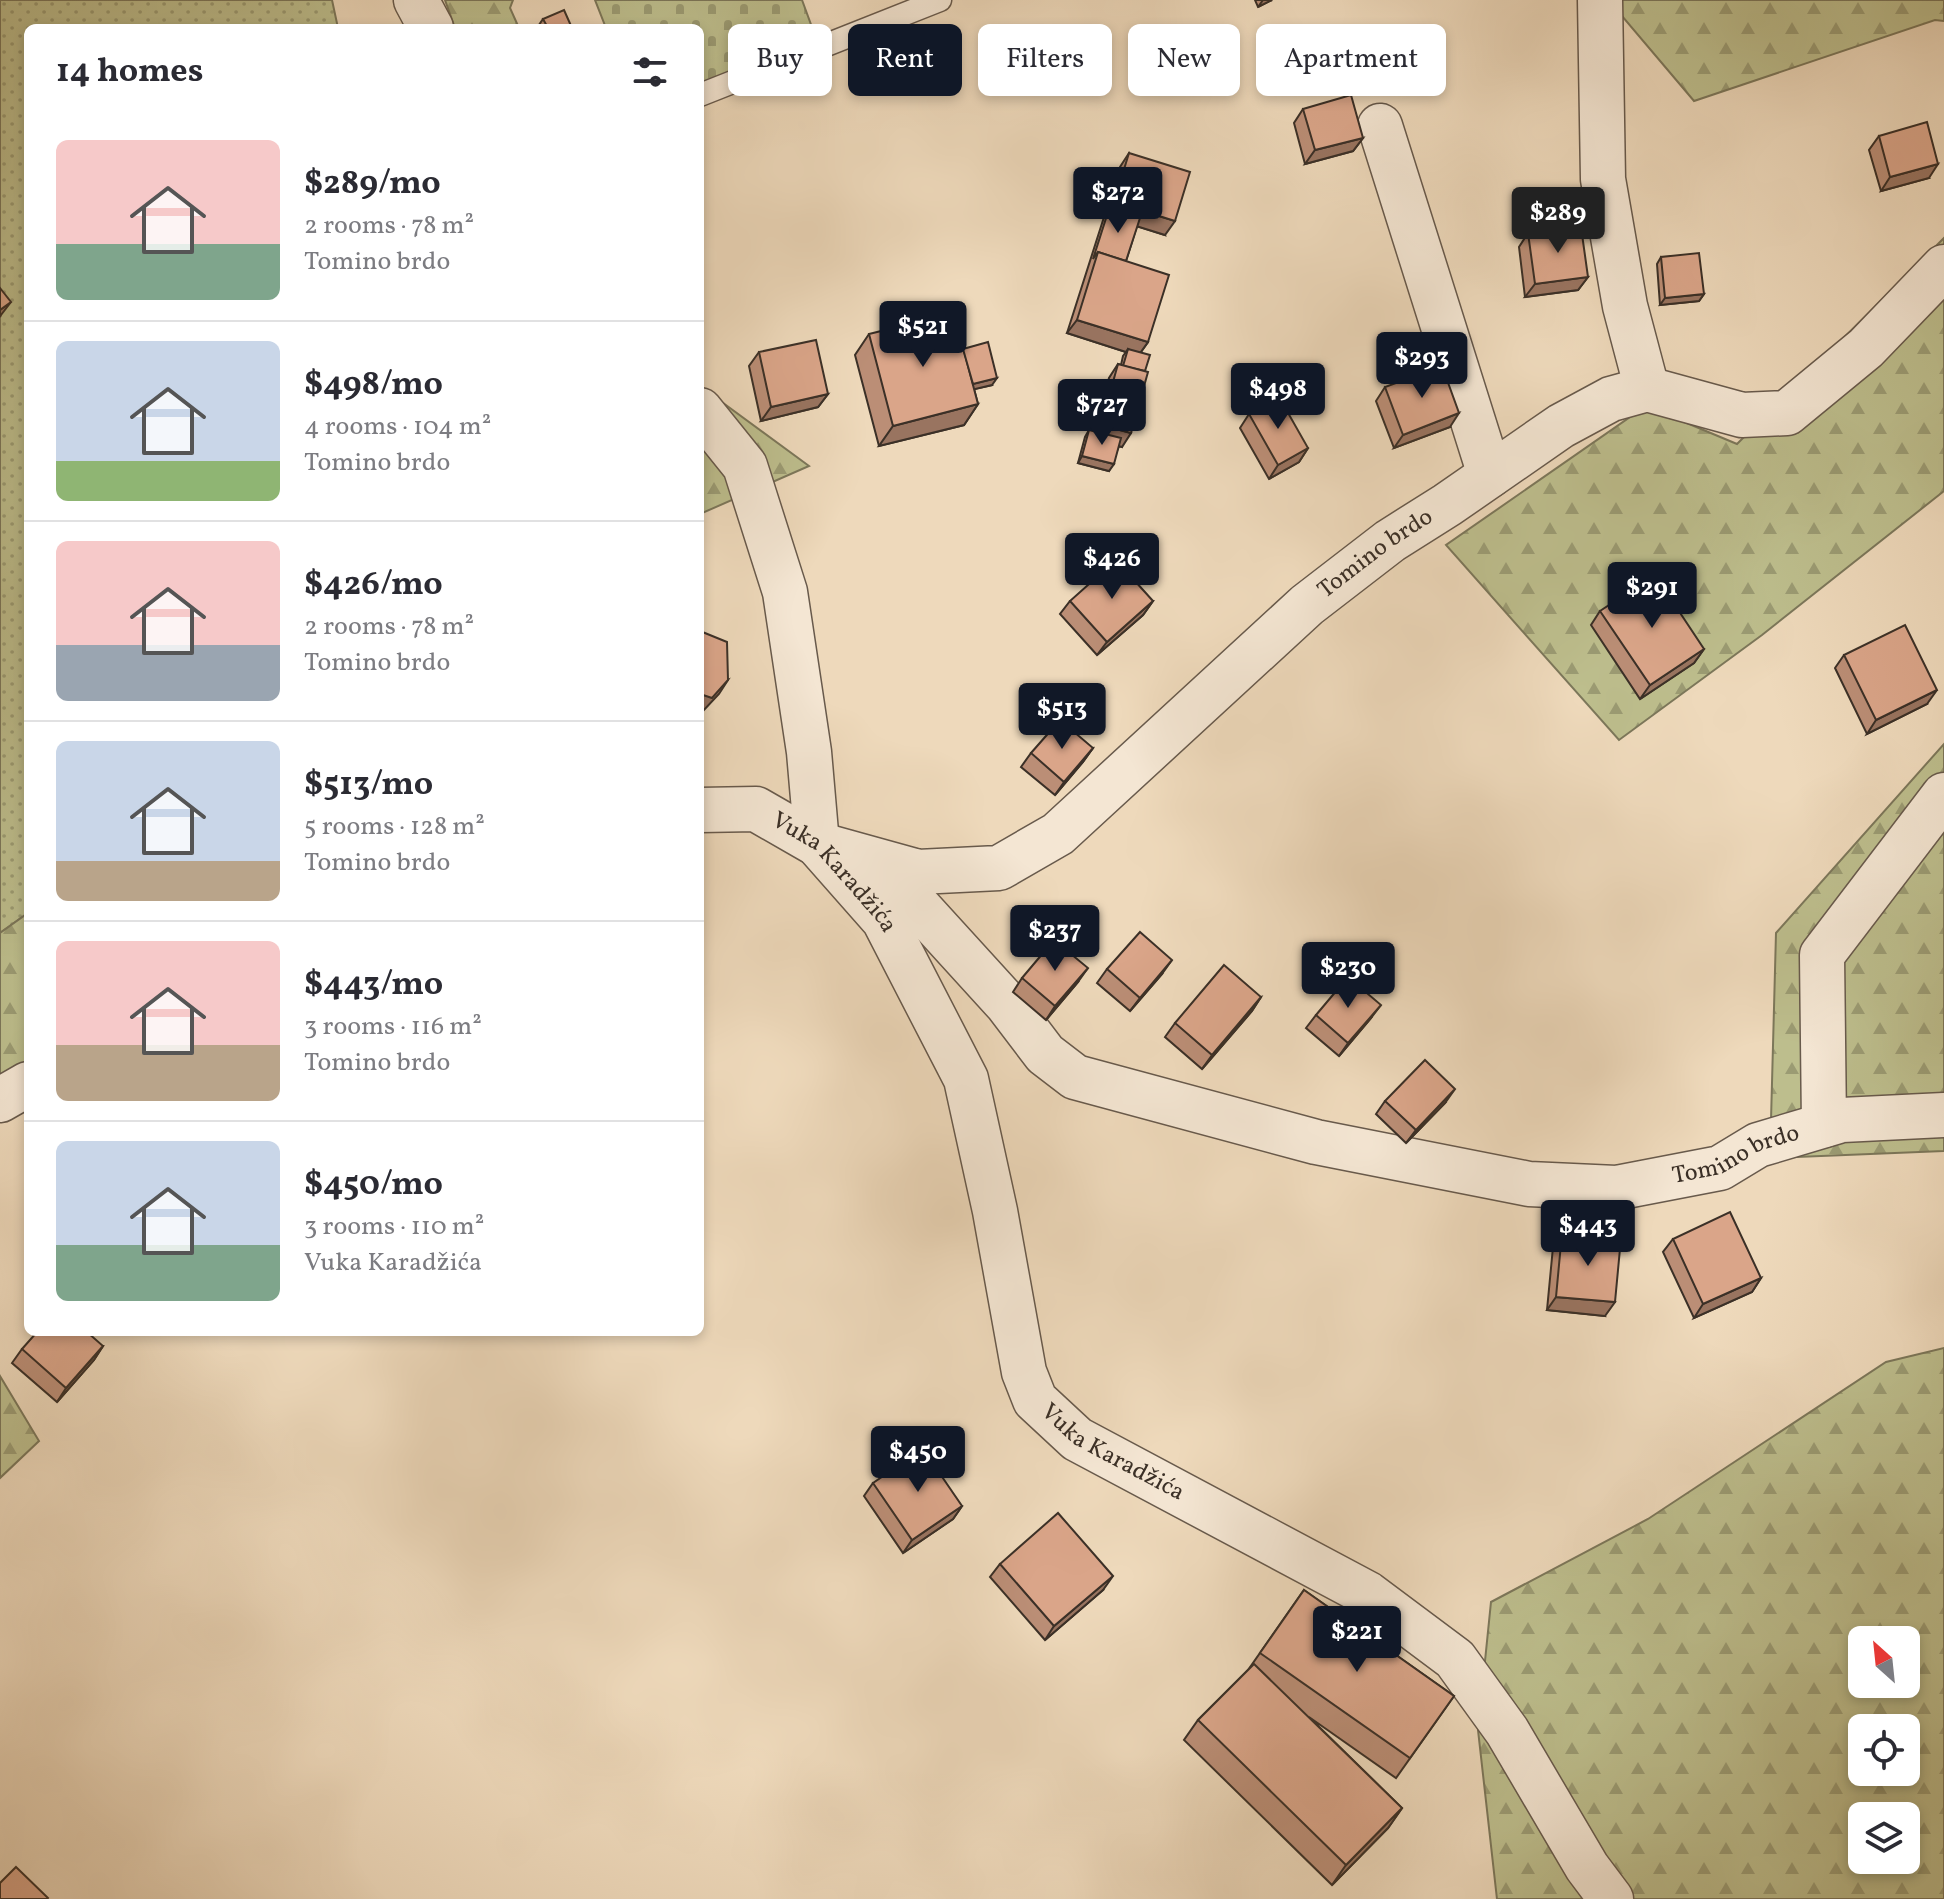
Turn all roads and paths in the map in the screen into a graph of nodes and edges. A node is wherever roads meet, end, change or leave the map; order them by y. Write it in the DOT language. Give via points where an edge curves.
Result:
graph roads {
  1 [pos="416,0"];
  2 [pos="940,0"];
  3 [pos="1600,0"];
  4 [pos="429,24"];
  5 [pos="704,93"];
  6 [pos="1380,126"];
  7 [pos="1944,267"];
  8 [pos="1647,389"];
  9 [pos="704,415"];
  10 [pos="1490,475"];
  11 [pos="1944,795"];
  12 [pos="704,809"];
  13 [pos="817,844"];
  14 [pos="24,1086"];
  15 [pos="0,1100"];
  16 [pos="1944,1115"];
  17 [pos="1824,1125"];
  18 [pos="1611,1899"];
  1 -- 4 [label="street"];
  2 -- 5 [label="lane"];
  3 -- 8 [label="street" via="1603,179 1625,306"];
  6 -- 10 [label="street"];
  7 -- 8 [label="street" via="1866,348 1787,413 1742,415"];
  8 -- 10 [label="street, Tomino brdo" via="1611,399 1561,426"];
  9 -- 13 [label="street" via="745,466 785,592"];
  10 -- 13 [label="street, Tomino brdo" via="1390,541 1307,605 1058,834 999,868 918,872"];
  11 -- 17 [label="street" via="1822,955"];
  12 -- 13 [label="street, Vuka Karadžića" via="756,809"];
  13 -- 17 [label="street, Tomino brdo" via="915,903 1045,1054 1075,1077 1108,1087 1316,1142 1544,1184 1616,1188 1720,1168 1758,1145"];
  13 -- 18 [label="street, Vuka Karadžića" via="884,920 966,1079 1024,1372 1035,1400 1077,1439 1368,1594 1455,1659 1507,1731"];
  14 -- 15 [label="street"];
  16 -- 17 [label="street, Tomino brdo"];
}
